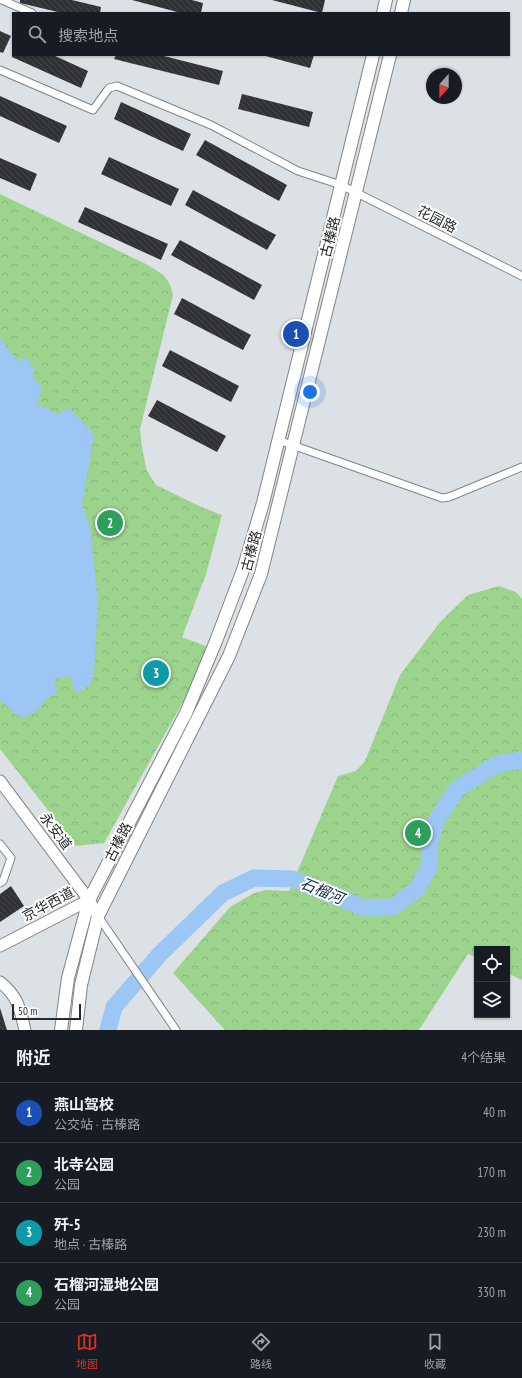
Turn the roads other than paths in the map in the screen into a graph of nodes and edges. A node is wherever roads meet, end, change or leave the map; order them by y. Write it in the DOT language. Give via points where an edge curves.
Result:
graph roads {
  1 [pos="2,0"];
  2 [pos="386,0"];
  3 [pos="404,0"];
  4 [pos="10,2"];
  5 [pos="30,12"];
  6 [pos="383,12"];
  7 [pos="400,12"];
  8 [pos="373,56"];
  9 [pos="390,56"];
  10 [pos="0,70"];
  11 [pos="341,185"];
  12 [pos="356,193"];
  13 [pos="522,276"];
  14 [pos="278,440"];
  15 [pos="293,446"];
  16 [pos="522,467"];
  17 [pos="0,781"];
  18 [pos="0,844"];
  19 [pos="0,883"];
  20 [pos="89,900"];
  21 [pos="98,916"];
  22 [pos="0,946"];
  23 [pos="0,982"];
  24 [pos="25,1030"];
  25 [pos="61,1030"];
  26 [pos="76,1030"];
  27 [pos="176,1030"];
  1 -- 4 [label="street"];
  2 -- 6 [label="main road"];
  3 -- 7 [label="main road"];
  4 -- 5 [label="street"];
  8 -- 11 [label="main road, 古榛路"];
  9 -- 12 [label="main road, 古榛路"];
  10 -- 11 [label="street, 花园路" via="93,110 109,88 117,86 210,125 298,171"];
  11 -- 12 [label="street, 花园路"];
  11 -- 14 [label="main road, 古榛路"];
  12 -- 13 [label="street, 花园路"];
  12 -- 15 [label="main road, 古榛路"];
  14 -- 15 [label="street"];
  14 -- 20 [label="main road, 古榛路" via="243,570 216,642 186,713"];
  15 -- 16 [label="street" via="442,498"];
  15 -- 21 [label="main road, 古榛路" via="261,574 229,656"];
  17 -- 20 [label="main road, 永安道"];
  18 -- 19 [label="street" via="11,858 4,881"];
  20 -- 21 [label="main road, 永安道"];
  20 -- 22 [label="main road, 京华西道"];
  20 -- 25 [label="main road, 古榛路" via="68,978"];
  21 -- 26 [label="main road, 古榛路" via="81,985"];
  21 -- 27 [label="street"];
  23 -- 24 [label="main road" via="18,1002"];
}
